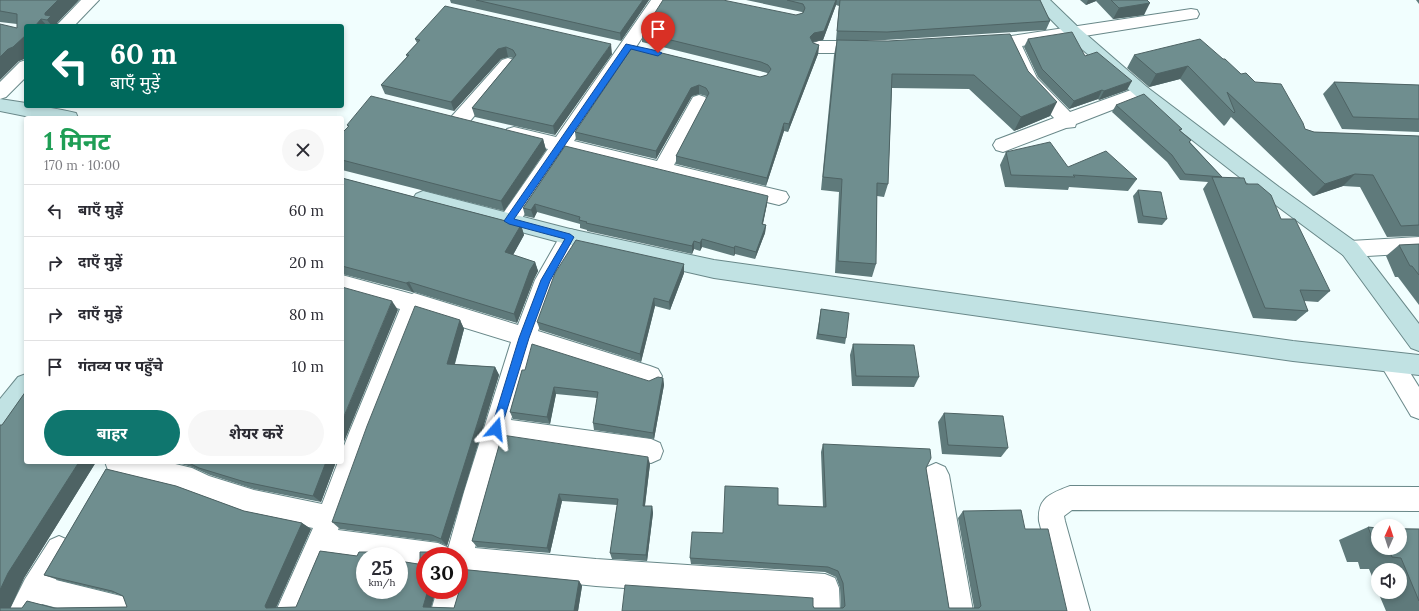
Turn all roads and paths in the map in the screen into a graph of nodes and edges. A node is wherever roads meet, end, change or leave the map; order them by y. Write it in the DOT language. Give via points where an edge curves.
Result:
graph roads {
  1 [pos="91,0"];
  2 [pos="659,0"];
  3 [pos="1040,0"];
  4 [pos="1191,14"];
  5 [pos="66,24"];
  6 [pos="1074,33"];
  7 [pos="819,47"];
  8 [pos="884,48"];
  9 [pos="508,64"];
  10 [pos="24,68"];
  11 [pos="1142,92"];
  12 [pos="0,93"];
  13 [pos="699,101"];
  14 [pos="0,105"];
  15 [pos="58,116"];
  16 [pos="459,121"];
  17 [pos="1068,122"];
  18 [pos="498,131"];
  19 [pos="560,145"];
  20 [pos="1003,145"];
  21 [pos="662,169"];
  22 [pos="403,194"];
  23 [pos="779,197"];
  24 [pos="509,221"];
  25 [pos="570,237"];
  26 [pos="1419,245"];
  27 [pos="1350,249"];
  28 [pos="344,284"];
  29 [pos="414,302"];
  30 [pos="524,338"];
  31 [pos="1419,341"];
  32 [pos="1391,362"];
  33 [pos="1419,365"];
  34 [pos="650,376"];
  35 [pos="24,387"];
  36 [pos="1419,408"];
  37 [pos="0,418"];
  38 [pos="496,429"];
  39 [pos="651,451"];
  40 [pos="110,466"];
  41 [pos="936,475"];
  42 [pos="1419,499"];
  43 [pos="71,529"];
  44 [pos="325,529"];
  45 [pos="462,547"];
  46 [pos="416,551"];
  47 [pos="468,560"];
  48 [pos="448,599"];
  49 [pos="29,600"];
  50 [pos="125,611"];
  51 [pos="290,611"];
  52 [pos="445,611"];
  53 [pos="826,611"];
  54 [pos="959,611"];
  55 [pos="1076,611"];
  1 -- 5 [label="street"];
  2 -- 19 [label="street"];
  3 -- 6 [label="street"];
  4 -- 6 [label="street"];
  6 -- 11 [label="street"];
  6 -- 17 [label="street" via="1004,42 1029,81"];
  7 -- 8 [label="street"];
  9 -- 16 [label="street"];
  10 -- 12 [label="street"];
  11 -- 17 [label="street"];
  11 -- 27 [label="street"];
  13 -- 21 [label="street"];
  14 -- 15 [label="street"];
  17 -- 20 [label="street"];
  18 -- 19 [label="street"];
  19 -- 21 [label="street"];
  19 -- 24 [label="street"];
  21 -- 23 [label="street"];
  22 -- 24 [label="street"];
  24 -- 25 [label="street"];
  25 -- 30 [label="street" via="546,280"];
  25 -- 32 [label="street" via="714,269 1293,351"];
  26 -- 27 [label="street"];
  27 -- 31 [label="street"];
  28 -- 29 [label="street"];
  29 -- 30 [label="street"];
  29 -- 44 [label="street"];
  30 -- 34 [label="street"];
  30 -- 38 [label="street"];
  32 -- 33 [label="street"];
  32 -- 36 [label="street"];
  35 -- 37 [label="street"];
  38 -- 39 [label="street"];
  38 -- 45 [label="street"];
  40 -- 44 [label="street" via="192,480"];
  41 -- 54 [label="street"];
  42 -- 55 [label="street" via="1070,498 1057,505 1051,512"];
  43 -- 49 [label="street"];
  44 -- 46 [label="street"];
  44 -- 51 [label="street"];
  47 -- 53 [label="street" via="677,579 825,588"];
  48 -- 52 [label="street"];
  49 -- 50 [label="street"];
}
